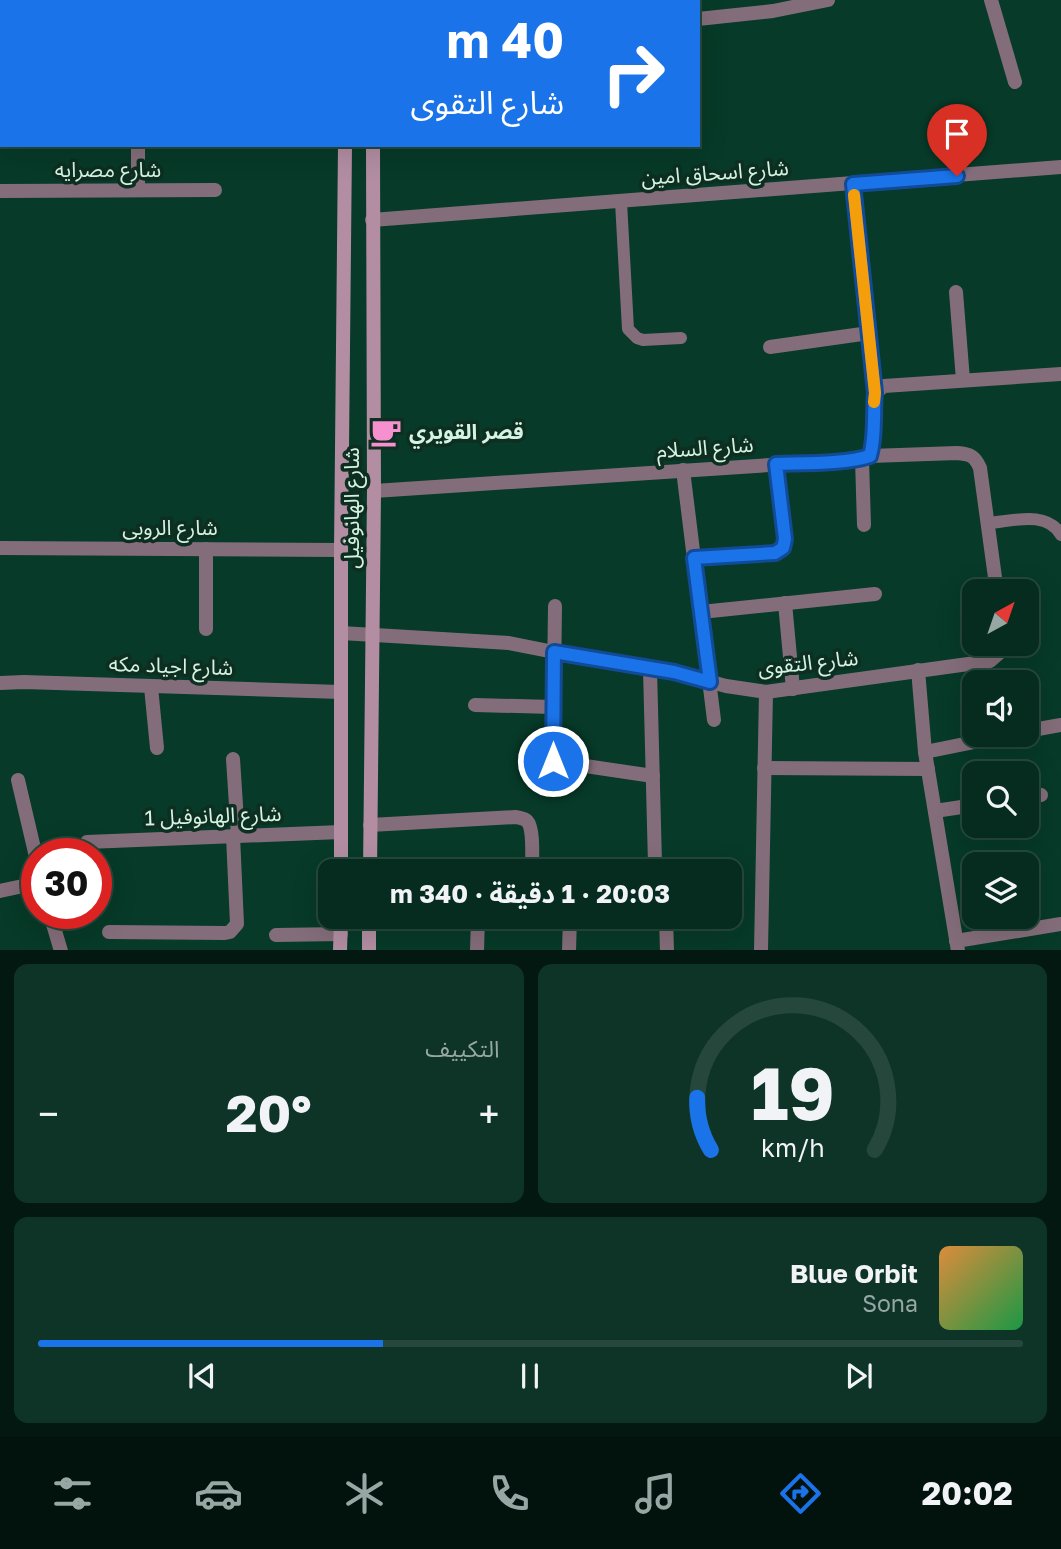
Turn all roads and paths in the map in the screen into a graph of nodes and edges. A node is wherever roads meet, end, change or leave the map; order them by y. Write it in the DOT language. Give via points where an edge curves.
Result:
graph roads {
  1 [pos="828,0"];
  2 [pos="991,0"];
  3 [pos="700,19"];
  4 [pos="1015,82"];
  5 [pos="138,147"];
  6 [pos="345,147"];
  7 [pos="373,147"];
  8 [pos="1061,167"];
  9 [pos="853,184"];
  10 [pos="138,190"];
  11 [pos="215,190"];
  12 [pos="0,191"];
  13 [pos="621,202"];
  14 [pos="372,220"];
  15 [pos="956,292"];
  16 [pos="869,333"];
  17 [pos="681,338"];
  18 [pos="769,346"];
  19 [pos="1061,374"];
  20 [pos="963,380"];
  21 [pos="875,393"];
  22 [pos="866,457"];
  23 [pos="776,464"];
  24 [pos="682,470"];
  25 [pos="374,491"];
  26 [pos="989,523"];
  27 [pos="864,525"];
  28 [pos="1061,535"];
  29 [pos="0,548"];
  30 [pos="206,549"];
  31 [pos="341,550"];
  32 [pos="694,558"];
  33 [pos="995,579"];
  34 [pos="875,594"];
  35 [pos="785,603"];
  36 [pos="555,606"];
  37 [pos="701,612"];
  38 [pos="206,629"];
  39 [pos="341,633"];
  40 [pos="372,634"];
  41 [pos="554,652"];
  42 [pos="995,656"];
  43 [pos="650,669"];
  44 [pos="918,670"];
  45 [pos="710,682"];
  46 [pos="0,683"];
  47 [pos="151,687"];
  48 [pos="793,689"];
  49 [pos="341,692"];
  50 [pos="766,692"];
  51 [pos="475,705"];
  52 [pos="553,706"];
  53 [pos="714,720"];
  54 [pos="1061,724"];
  55 [pos="1039,729"];
  56 [pos="962,745"];
  57 [pos="157,748"];
  58 [pos="925,752"];
  59 [pos="525,757"];
  60 [pos="233,760"];
  61 [pos="553,761"];
  62 [pos="764,768"];
  63 [pos="928,769"];
  64 [pos="653,776"];
  65 [pos="18,780"];
  66 [pos="962,807"];
  67 [pos="934,811"];
  68 [pos="370,825"];
  69 [pos="341,832"];
  70 [pos="236,836"];
  71 [pos="32,838"];
  72 [pos="112,841"];
  73 [pos="341,859"];
  74 [pos="370,859"];
  75 [pos="532,859"];
  76 [pos="654,859"];
  77 [pos="21,886"];
  78 [pos="0,891"];
  79 [pos="1061,924"];
  80 [pos="56,929"];
  81 [pos="341,929"];
  82 [pos="369,929"];
  83 [pos="478,929"];
  84 [pos="570,929"];
  85 [pos="666,929"];
  86 [pos="109,932"];
  87 [pos="341,934"];
  88 [pos="276,935"];
  89 [pos="957,946"];
  90 [pos="61,950"];
  91 [pos="340,950"];
  92 [pos="369,950"];
  93 [pos="477,950"];
  94 [pos="569,950"];
  95 [pos="667,950"];
  96 [pos="761,950"];
  1 -- 3 [label="street"];
  2 -- 4 [label="street"];
  5 -- 10 [label="street"];
  6 -- 31 [label="street, شارع الهانوفيل"];
  7 -- 14 [label="street, شارع الهانوفيل"];
  8 -- 9 [label="street, شارع اسحاق امين"];
  9 -- 13 [label="street, شارع اسحاق امين"];
  9 -- 16 [label="street"];
  10 -- 11 [label="street, شارع مصرايه"];
  10 -- 12 [label="street, شارع مصرايه"];
  13 -- 14 [label="street, شارع اسحاق امين"];
  13 -- 17 [label="lane" via="628,329 643,340"];
  14 -- 25 [label="street, شارع الهانوفيل"];
  15 -- 20 [label="street"];
  16 -- 18 [label="street"];
  16 -- 21 [label="street"];
  19 -- 20 [label="street"];
  20 -- 21 [label="street" via="884,386"];
  21 -- 22 [label="street" via="874,443"];
  22 -- 23 [label="street, شارع السلام"];
  22 -- 26 [label="street, شارع السلام" via="957,453 976,458"];
  22 -- 27 [label="street"];
  23 -- 24 [label="street, شارع السلام"];
  23 -- 32 [label="street" via="783,548 775,553"];
  24 -- 25 [label="street, شارع السلام"];
  24 -- 32 [label="street"];
  25 -- 40 [label="street, شارع الهانوفيل"];
  26 -- 28 [label="lane" via="1040,519 1055,526"];
  26 -- 33 [label="street"];
  29 -- 30 [label="street, شارع الروبى"];
  30 -- 31 [label="street, شارع الروبى"];
  30 -- 38 [label="street"];
  31 -- 39 [label="street, شارع الهانوفيل"];
  32 -- 37 [label="street"];
  34 -- 35 [label="street"];
  35 -- 37 [label="street"];
  35 -- 48 [label="street"];
  36 -- 41 [label="street"];
  37 -- 45 [label="street"];
  39 -- 40 [label="street, شارع التقوى"];
  39 -- 49 [label="street, شارع الهانوفيل"];
  40 -- 41 [label="street, شارع التقوى" via="498,642"];
  40 -- 68 [label="street, شارع الهانوفيل"];
  41 -- 43 [label="street, شارع التقوى"];
  41 -- 52 [label="street"];
  42 -- 44 [label="street, شارع التقوى" via="989,661"];
  43 -- 45 [label="street, شارع التقوى"];
  43 -- 64 [label="street"];
  44 -- 48 [label="street, شارع التقوى"];
  44 -- 58 [label="street"];
  45 -- 50 [label="street, شارع التقوى"];
  45 -- 53 [label="street"];
  46 -- 47 [label="street, شارع اجياد مكه"];
  47 -- 49 [label="street, شارع اجياد مكه"];
  47 -- 57 [label="street"];
  48 -- 50 [label="street, شارع التقوى"];
  49 -- 69 [label="street, شارع الهانوفيل"];
  50 -- 62 [label="street"];
  51 -- 52 [label="street"];
  52 -- 61 [label="street"];
  54 -- 55 [label="street"];
  56 -- 58 [label="street"];
  58 -- 63 [label="street"];
  59 -- 61 [label="street"];
  60 -- 70 [label="street"];
  61 -- 64 [label="street"];
  62 -- 63 [label="street"];
  62 -- 96 [label="street"];
  63 -- 67 [label="street"];
  64 -- 76 [label="street"];
  65 -- 71 [label="street"];
  66 -- 67 [label="street"];
  67 -- 89 [label="street"];
  68 -- 74 [label="street, شارع الهانوفيل"];
  68 -- 75 [label="street" via="523,818 531,827"];
  69 -- 70 [label="street, شارع الهانوفيل 1"];
  69 -- 73 [label="street, شارع الهانوفيل"];
  70 -- 72 [label="street, شارع الهانوفيل 1"];
  70 -- 86 [label="street" via="237,924 230,932"];
  77 -- 78 [label="street"];
  79 -- 89 [label="street"];
  80 -- 90 [label="street"];
  81 -- 87 [label="street"];
  82 -- 92 [label="street"];
  83 -- 93 [label="street"];
  84 -- 94 [label="street"];
  85 -- 95 [label="street"];
  87 -- 88 [label="street"];
  87 -- 91 [label="street"];
}
